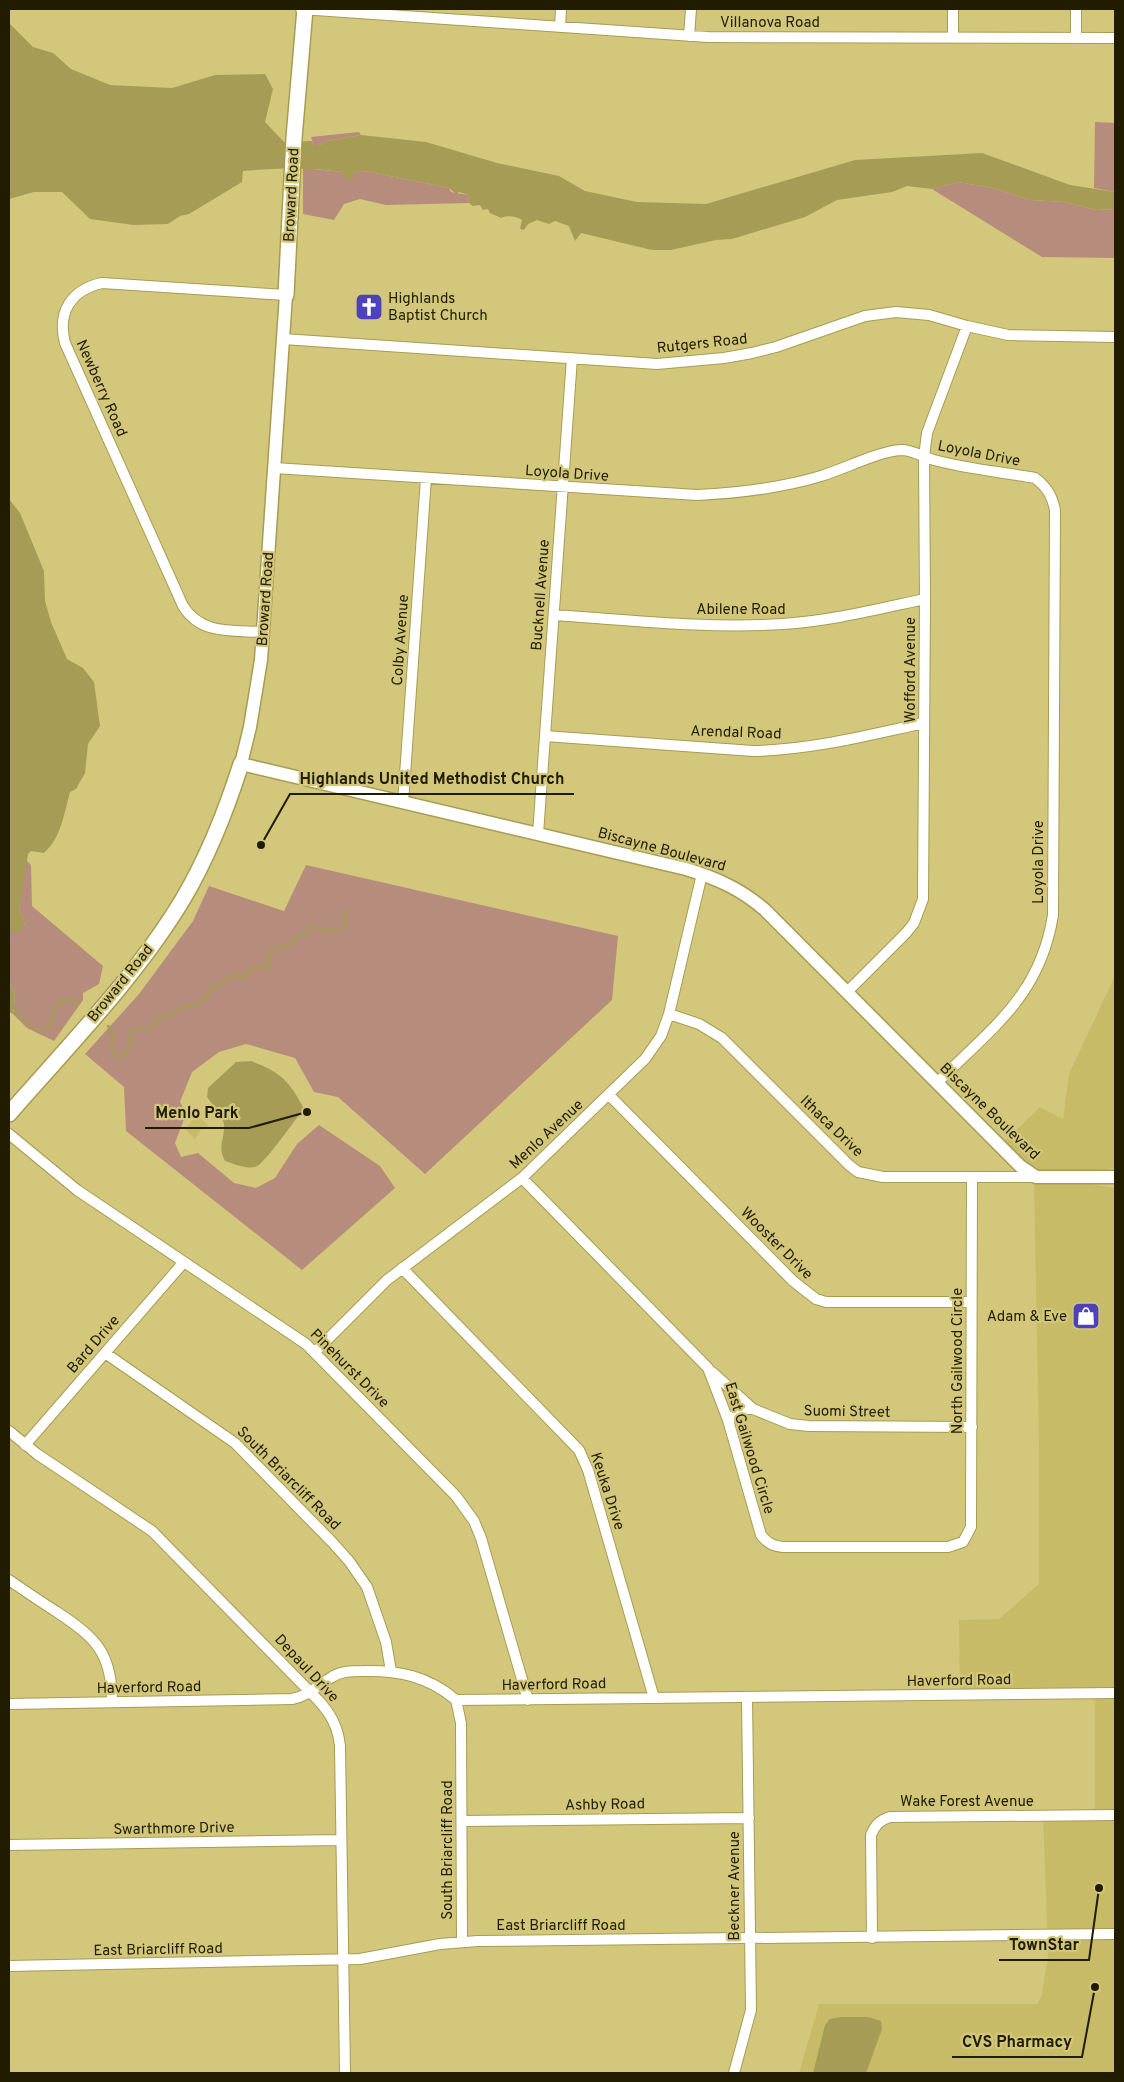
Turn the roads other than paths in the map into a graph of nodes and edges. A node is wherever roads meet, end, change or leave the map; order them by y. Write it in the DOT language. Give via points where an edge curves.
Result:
graph roads {
  1 [pos="301,9"];
  2 [pos="305,9"];
  3 [pos="561,9"];
  4 [pos="690,9"];
  5 [pos="953,9"];
  6 [pos="1076,9"];
  7 [pos="440,13"];
  8 [pos="560,27"];
  9 [pos="689,36"];
  10 [pos="953,38"];
  11 [pos="1076,38"];
  12 [pos="1115,38"];
  13 [pos="286,295"];
  14 [pos="967,326"];
  15 [pos="1115,337"];
  16 [pos="283,339"];
  17 [pos="572,358"];
  18 [pos="924,457"];
  19 [pos="274,468"];
  20 [pos="426,478"];
  21 [pos="563,488"];
  22 [pos="925,599"];
  23 [pos="554,615"];
  24 [pos="263,632"];
  25 [pos="924,723"];
  26 [pos="545,736"];
  27 [pos="241,764"];
  28 [pos="403,803"];
  29 [pos="538,834"];
  30 [pos="702,874"];
  31 [pos="847,992"];
  32 [pos="669,1014"];
  33 [pos="937,1083"];
  34 [pos="609,1095"];
  35 [pos="9,1114"];
  36 [pos="9,1134"];
  37 [pos="972,1177"];
  38 [pos="1036,1177"];
  39 [pos="1115,1177"];
  40 [pos="522,1178"];
  41 [pos="184,1262"];
  42 [pos="402,1268"];
  43 [pos="972,1302"];
  44 [pos="315,1352"];
  45 [pos="105,1353"];
  46 [pos="708,1368"];
  47 [pos="752,1409"];
  48 [pos="728,1420"];
  49 [pos="972,1427"];
  50 [pos="9,1430"];
  51 [pos="25,1445"];
  52 [pos="963,1542"];
  53 [pos="9,1580"];
  54 [pos="391,1671"];
  55 [pos="310,1692"];
  56 [pos="1115,1693"];
  57 [pos="747,1697"];
  58 [pos="654,1698"];
  59 [pos="456,1700"];
  60 [pos="528,1700"];
  61 [pos="112,1702"];
  62 [pos="9,1704"];
  63 [pos="1115,1815"];
  64 [pos="749,1818"];
  65 [pos="462,1821"];
  66 [pos="341,1840"];
  67 [pos="9,1845"];
  68 [pos="1115,1934"];
  69 [pos="872,1938"];
  70 [pos="749,1939"];
  71 [pos="462,1941"];
  72 [pos="343,1960"];
  73 [pos="9,1966"];
  74 [pos="345,2073"];
  75 [pos="734,2073"];
  1 -- 2 [label="street, Villanova Road"];
  2 -- 7 [label="street, Villanova Road"];
  2 -- 13 [label="main road, Broward Road"];
  3 -- 8 [label="street"];
  4 -- 9 [label="street"];
  5 -- 10 [label="street"];
  6 -- 11 [label="street"];
  7 -- 8 [label="street, Villanova Road"];
  8 -- 9 [label="street, Villanova Road"];
  9 -- 10 [label="street, Villanova Road"];
  10 -- 11 [label="street, Villanova Road"];
  11 -- 12 [label="street, Villanova Road"];
  13 -- 16 [label="street, Broward Road"];
  13 -- 24 [label="street, Newberry Road" via="102,283 76,295 66,309 62,326 65,343 189,617 211,628"];
  14 -- 15 [label="street, Rutgers Road" via="996,334 1021,336"];
  14 -- 17 [label="street, Rutgers Road" via="922,313 880,313 776,347 724,358 657,364"];
  14 -- 18 [label="street, Wofford Avenue" via="927,433"];
  16 -- 17 [label="street, Rutgers Road"];
  16 -- 19 [label="street, Broward Road"];
  17 -- 21 [label="street, Bucknell Avenue"];
  18 -- 21 [label="street, Loyola Drive" via="914,451 894,451 809,480 727,494 670,495"];
  18 -- 22 [label="street, Wofford Avenue"];
  18 -- 33 [label="street, Loyola Drive" via="1035,478 1049,492 1055,510 1053,905 1050,930 1037,971 1021,998"];
  19 -- 20 [label="street, Loyola Drive"];
  19 -- 24 [label="street, Broward Road"];
  20 -- 21 [label="street, Loyola Drive"];
  20 -- 28 [label="street, Colby Avenue"];
  21 -- 23 [label="street, Bucknell Avenue"];
  22 -- 23 [label="street, Abilene Road" via="830,619 783,624 718,626"];
  22 -- 25 [label="street, Wofford Avenue"];
  23 -- 26 [label="street, Bucknell Avenue"];
  24 -- 27 [label="street, Broward Road" via="257,689"];
  25 -- 26 [label="street, Arendal Road" via="830,743 777,750"];
  25 -- 31 [label="street, Wofford Avenue" via="923,899 914,923 906,933"];
  26 -- 29 [label="street, Bucknell Avenue"];
  27 -- 28 [label="street, Biscayne Boulevard"];
  27 -- 35 [label="main road, Broward Road" via="210,848 168,923 127,977"];
  28 -- 29 [label="street, Biscayne Boulevard"];
  29 -- 30 [label="street, Biscayne Boulevard"];
  30 -- 31 [label="street, Biscayne Boulevard" via="727,883 752,899"];
  30 -- 32 [label="street, Menlo Avenue"];
  31 -- 33 [label="street, Biscayne Boulevard"];
  32 -- 34 [label="street, Menlo Avenue" via="655,1047"];
  32 -- 37 [label="street, Ithaca Drive" via="699,1024 722,1038 858,1172 883,1177"];
  33 -- 38 [label="street, Biscayne Boulevard" via="1011,1159"];
  34 -- 40 [label="street, Menlo Avenue"];
  34 -- 43 [label="street, Wooster Drive" via="793,1282 816,1299 826,1302"];
  36 -- 41 [label="street, Pinehurst Drive" via="77,1190"];
  37 -- 38 [label="street, Ithaca Drive"];
  37 -- 43 [label="street, North Gailwood Circle"];
  38 -- 39 [label="street, Biscayne Boulevard"];
  40 -- 42 [label="street, Menlo Avenue"];
  40 -- 46 [label="street, East Gailwood Circle"];
  41 -- 44 [label="street, Pinehurst Drive"];
  41 -- 45 [label="street, Bard Drive"];
  42 -- 44 [label="street, Menlo Avenue"];
  42 -- 58 [label="street, Keuka Drive" via="579,1450 588,1470"];
  43 -- 49 [label="street, North Gailwood Circle"];
  44 -- 60 [label="street, Pinehurst Drive" via="456,1496 474,1522"];
  45 -- 51 [label="street, Bard Drive"];
  45 -- 54 [label="street, South Briarcliff Road" via="235,1443 332,1542 367,1587 386,1642"];
  46 -- 47 [label="street"];
  46 -- 48 [label="street, East Gailwood Circle"];
  47 -- 48 [label="street" via="744,1409"];
  47 -- 49 [label="street, Suomi Street" via="790,1424 810,1426"];
  48 -- 52 [label="street, East Gailwood Circle" via="761,1535 770,1544 783,1547 948,1547"];
  49 -- 52 [label="street, North Gailwood Circle" via="971,1527"];
  50 -- 51 [label="street, Depaul Drive"];
  51 -- 55 [label="street, Depaul Drive" via="152,1532"];
  53 -- 61 [label="street" via="90,1636 108,1666"];
  54 -- 55 [label="street, Haverford Road" via="341,1673"];
  54 -- 59 [label="street, Haverford Road" via="422,1679"];
  55 -- 61 [label="street, Haverford Road" via="292,1699"];
  55 -- 66 [label="street, Depaul Drive" via="329,1712 339,1740"];
  56 -- 57 [label="street, Haverford Road"];
  57 -- 58 [label="street, Haverford Road"];
  57 -- 64 [label="street, Beckner Avenue"];
  58 -- 60 [label="street, Haverford Road"];
  59 -- 60 [label="street, Haverford Road"];
  59 -- 65 [label="street, South Briarcliff Road" via="461,1724"];
  61 -- 62 [label="street, Haverford Road"];
  63 -- 69 [label="street, Wake Forest Avenue" via="890,1816 883,1819 871,1835"];
  64 -- 65 [label="street, Ashby Road"];
  64 -- 70 [label="street, Beckner Avenue"];
  65 -- 71 [label="street, South Briarcliff Road"];
  66 -- 67 [label="street, Swarthmore Drive"];
  66 -- 72 [label="street, Depaul Drive"];
  68 -- 69 [label="street, East Briarcliff Road"];
  69 -- 70 [label="street, East Briarcliff Road"];
  70 -- 71 [label="street, East Briarcliff Road"];
  70 -- 75 [label="street, Beckner Avenue" via="750,2020"];
  71 -- 72 [label="street, East Briarcliff Road"];
  72 -- 73 [label="street, East Briarcliff Road"];
  72 -- 74 [label="street, Depaul Drive"];
}
